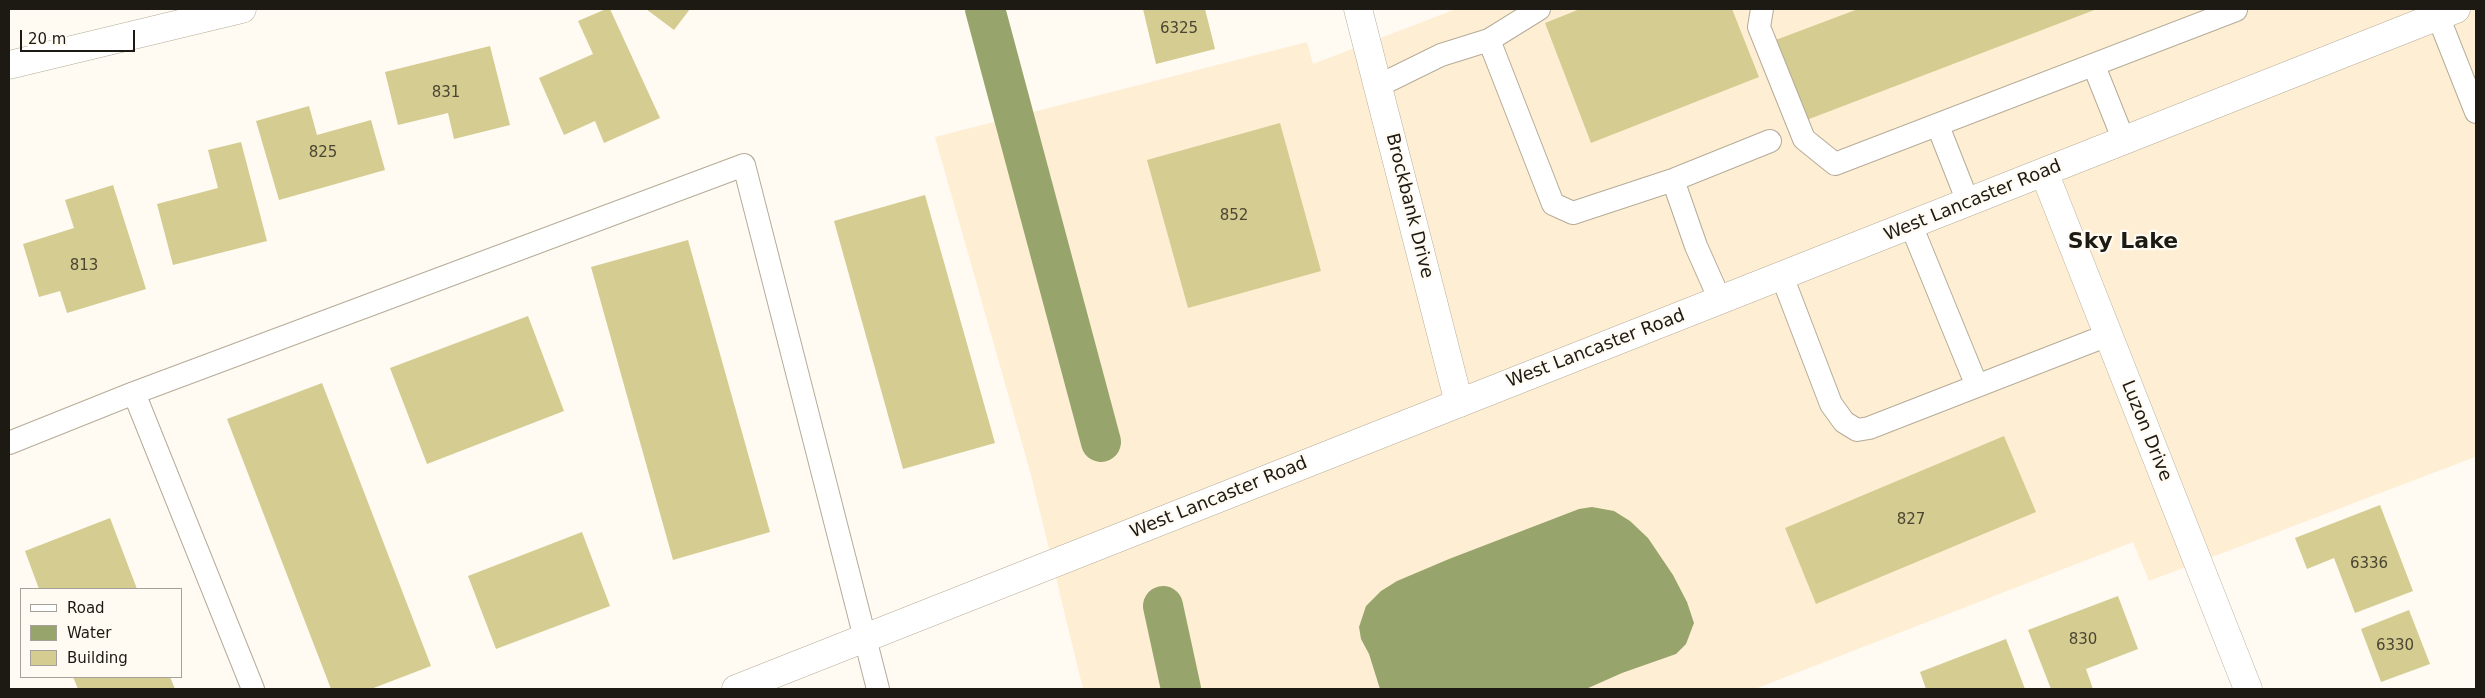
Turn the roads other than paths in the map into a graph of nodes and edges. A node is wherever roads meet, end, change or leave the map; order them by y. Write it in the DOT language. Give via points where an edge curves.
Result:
graph roads {
  1 [pos="242,9"];
  2 [pos="1358,9"];
  3 [pos="1539,9"];
  4 [pos="1762,9"];
  5 [pos="2236,10"];
  6 [pos="2447,12"];
  7 [pos="1489,40"];
  8 [pos="9,65"];
  9 [pos="2094,66"];
  10 [pos="1378,86"];
  11 [pos="2476,112"];
  12 [pos="1938,126"];
  13 [pos="1770,140"];
  14 [pos="2124,141"];
  15 [pos="2044,172"];
  16 [pos="1673,180"];
  17 [pos="1968,202"];
  18 [pos="1911,225"];
  19 [pos="1782,276"];
  20 [pos="1720,300"];
  21 [pos="2108,335"];
  22 [pos="1977,386"];
  23 [pos="134,394"];
  24 [pos="1459,402"];
  25 [pos="9,443"];
  26 [pos="866,638"];
  27 [pos="253,689"];
  28 [pos="736,689"];
  29 [pos="878,689"];
  30 [pos="2248,689"];
  1 -- 8 [label="street"];
  2 -- 10 [label="street, Brockbank Drive"];
  3 -- 7 [label="lane"];
  4 -- 12 [label="lane" via="1759,27 1804,139 1835,164"];
  5 -- 9 [label="lane"];
  6 -- 11 [label="lane"];
  6 -- 14 [label="street, West Lancaster Road"];
  7 -- 10 [label="lane" via="1441,55"];
  7 -- 16 [label="lane" via="1553,204 1573,213"];
  9 -- 12 [label="lane"];
  9 -- 14 [label="lane"];
  10 -- 24 [label="street, Brockbank Drive"];
  12 -- 17 [label="lane"];
  13 -- 16 [label="lane"];
  14 -- 15 [label="street, West Lancaster Road"];
  15 -- 17 [label="street, West Lancaster Road"];
  15 -- 21 [label="street, Luzon Drive"];
  16 -- 20 [label="lane" via="1696,246"];
  17 -- 18 [label="street, West Lancaster Road"];
  18 -- 19 [label="street, West Lancaster Road"];
  18 -- 22 [label="lane"];
  19 -- 20 [label="street, West Lancaster Road"];
  19 -- 22 [label="lane" via="1831,404 1844,422 1857,430"];
  20 -- 24 [label="street, West Lancaster Road"];
  21 -- 22 [label="lane"];
  21 -- 30 [label="street, Luzon Drive"];
  23 -- 25 [label="lane"];
  23 -- 26 [label="lane" via="744,166"];
  23 -- 27 [label="lane"];
  24 -- 26 [label="street, West Lancaster Road"];
  26 -- 28 [label="street, West Lancaster Road"];
  26 -- 29 [label="lane"];
}
